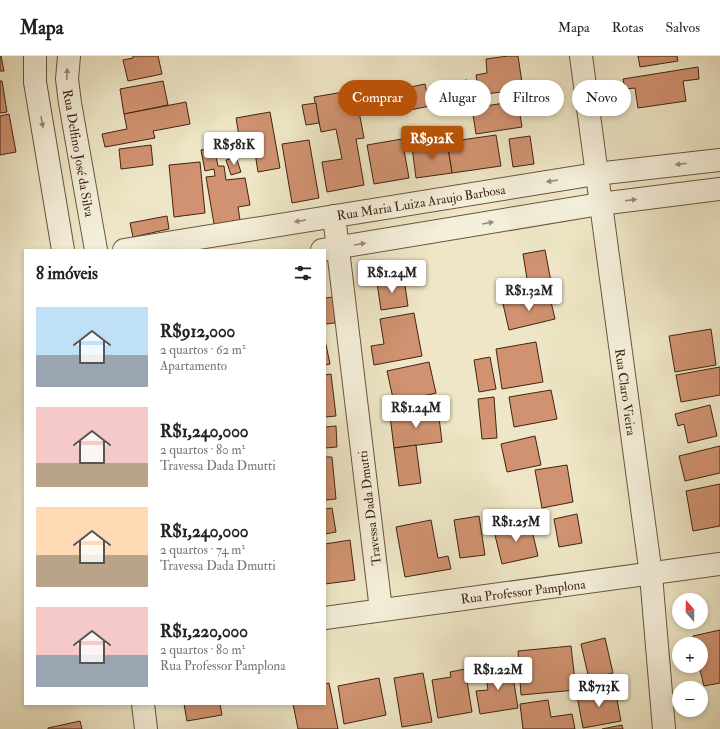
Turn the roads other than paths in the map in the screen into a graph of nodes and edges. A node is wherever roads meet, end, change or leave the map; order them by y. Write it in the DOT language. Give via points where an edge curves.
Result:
graph roads {
  1 [pos="35,56"];
  2 [pos="68,56"];
  3 [pos="581,56"];
  4 [pos="720,160"];
  5 [pos="596,174"];
  6 [pos="720,189"];
  7 [pos="454,197"];
  8 [pos="600,204"];
  9 [pos="334,216"];
  10 [pos="458,228"];
  11 [pos="217,242"];
  12 [pos="63,249"];
  13 [pos="96,249"];
  14 [pos="136,249"];
  15 [pos="330,249"];
  16 [pos="720,564"];
  17 [pos="651,575"];
  18 [pos="381,610"];
  19 [pos="326,618"];
  20 [pos="143,705"];
  21 [pos="146,729"];
  22 [pos="664,729"];
  1 -- 12 [label="street, one-way" via="35,82"];
  13 -- 2 [label="street, Rua Delfino José da Silva, one-way" via="70,103"];
  3 -- 5 [label="street, Rua Claro Vieira"];
  4 -- 5 [label="street, Rua Maria Luiza Araujo Barbosa, one-way"];
  5 -- 7 [label="street, Rua Maria Luiza Araujo Barbosa, one-way"];
  5 -- 8 [label="street, Rua Claro Vieira"];
  8 -- 6 [label="street, one-way"];
  7 -- 9 [label="street, Rua Maria Luiza Araujo Barbosa"];
  7 -- 10 [label="street"];
  10 -- 8 [label="street, one-way"];
  8 -- 17 [label="street, Rua Claro Vieira"];
  9 -- 11 [label="street, Rua Maria Luiza Araujo Barbosa, one-way"];
  9 -- 15 [label="street, Travessa Dada Dmutti"];
  15 -- 10 [label="street, one-way"];
  11 -- 14 [label="street, Rua Maria Luiza Araujo Barbosa"];
  15 -- 18 [label="street, Travessa Dada Dmutti"];
  16 -- 17 [label="street, Rua Professor Pamplona"];
  17 -- 18 [label="street, Rua Professor Pamplona"];
  17 -- 22 [label="street, Rua Claro Vieira"];
  18 -- 19 [label="street, Rua Professor Pamplona"];
  20 -- 21 [label="street"];
}
